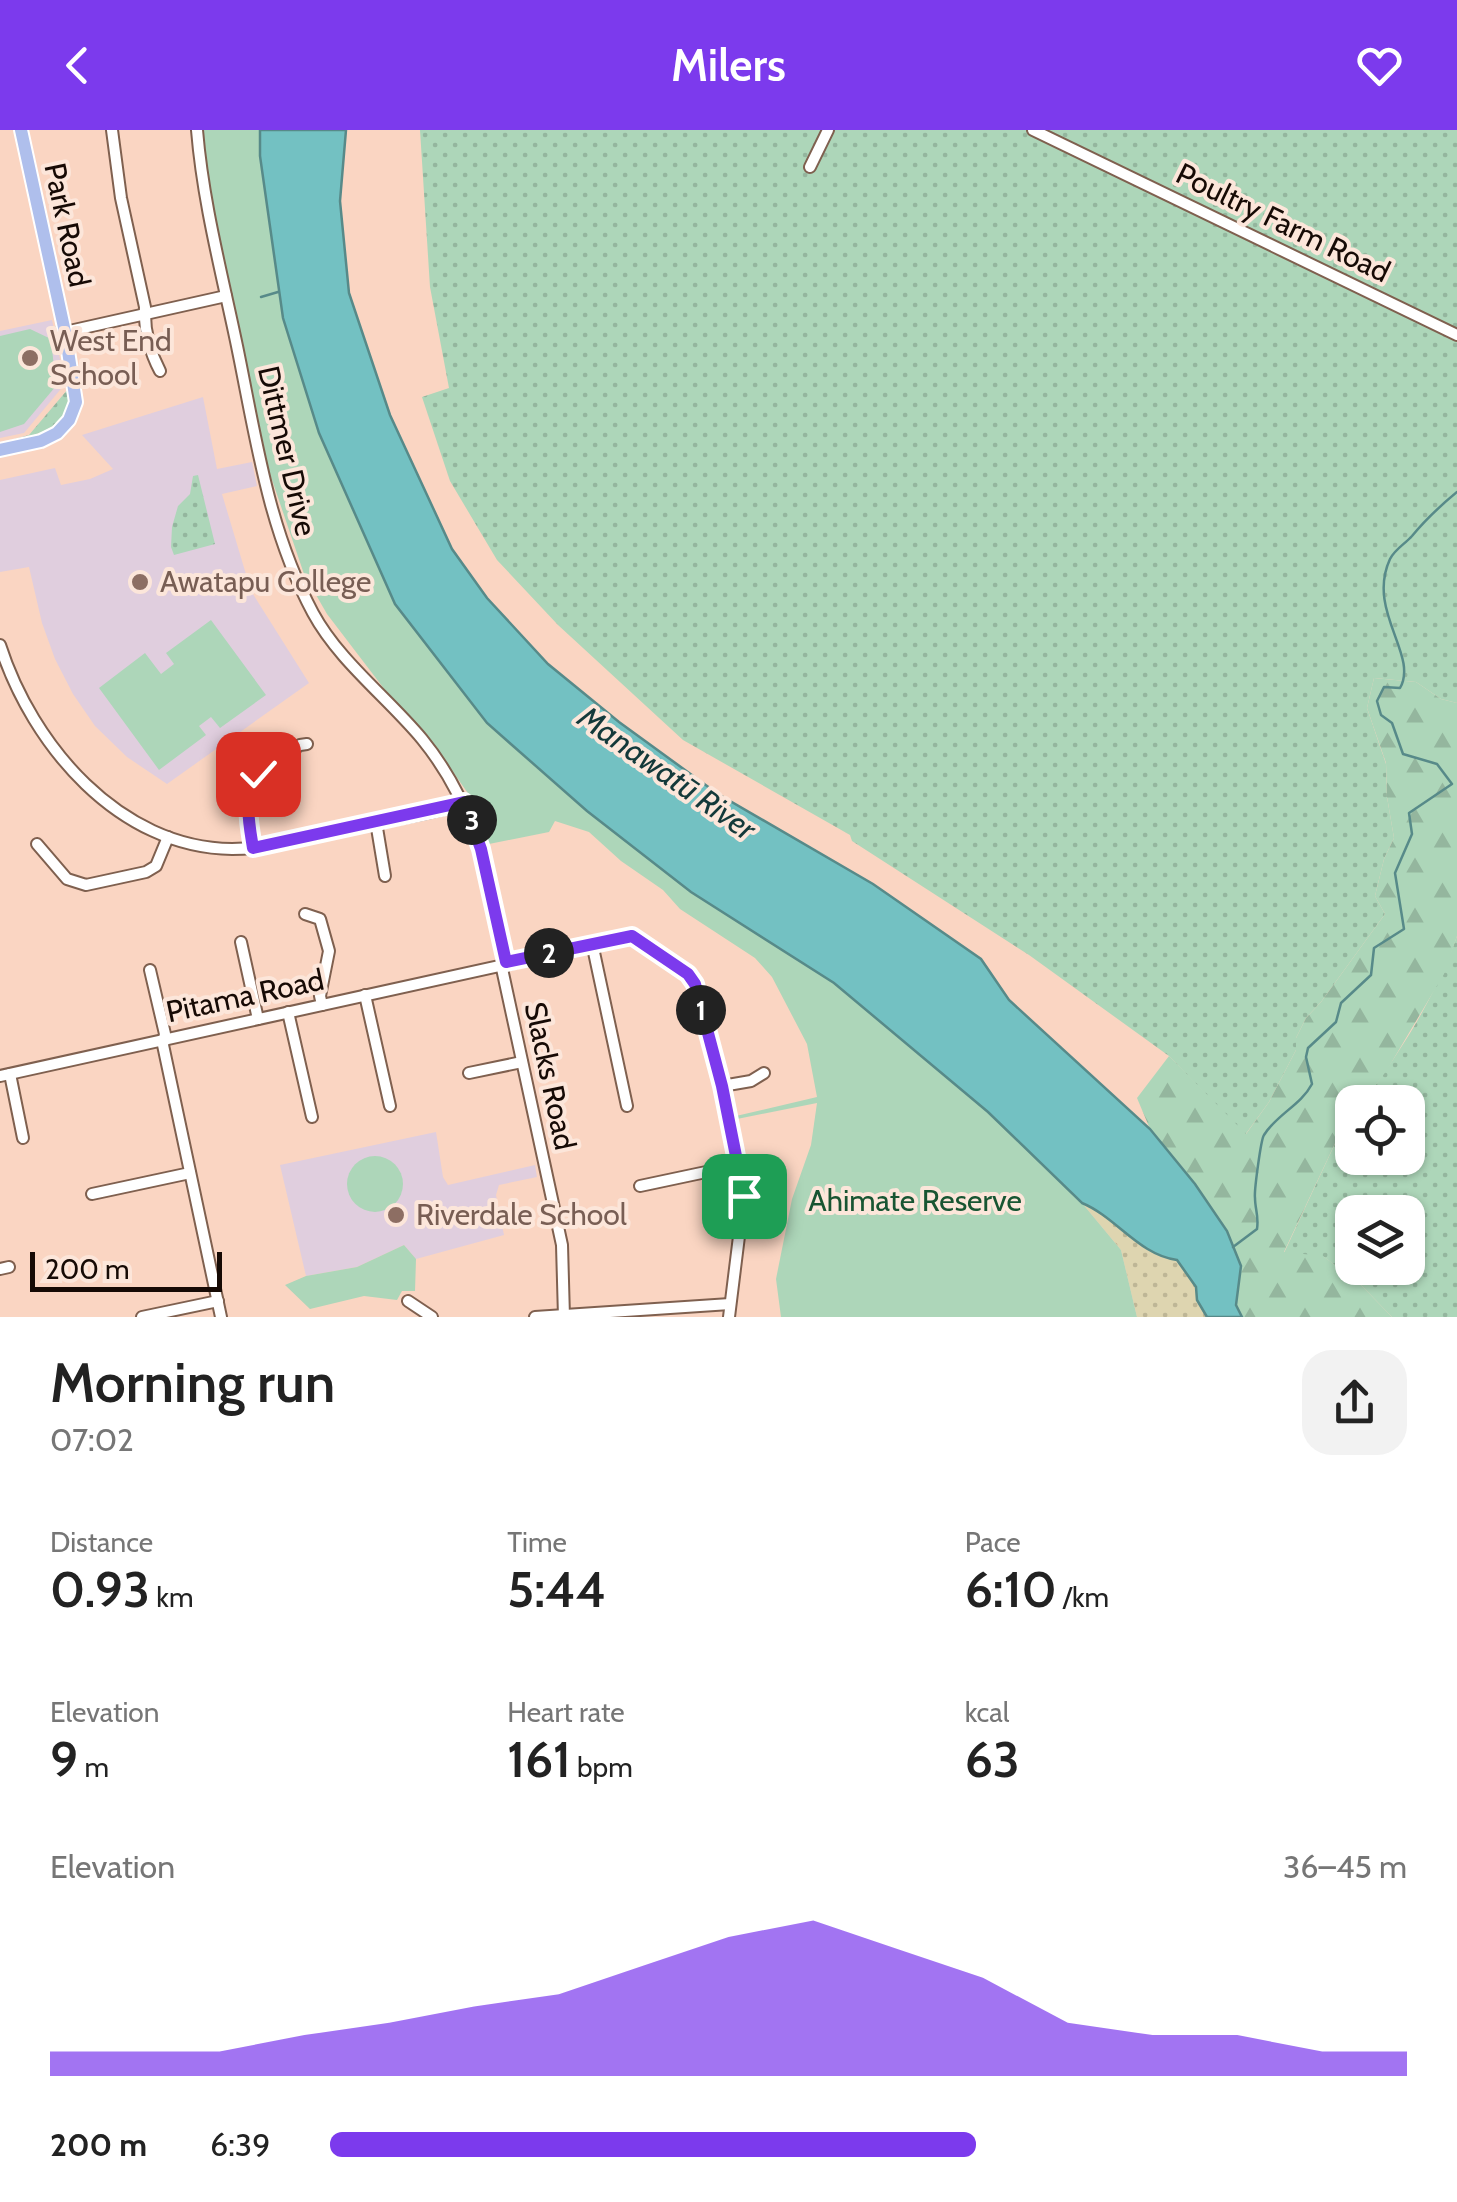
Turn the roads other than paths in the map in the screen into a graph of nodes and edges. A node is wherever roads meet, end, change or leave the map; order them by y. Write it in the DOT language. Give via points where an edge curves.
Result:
graph roads {
  1 [pos="21,130"];
  2 [pos="112,130"];
  3 [pos="197,130"];
  4 [pos="828,130"];
  5 [pos="1033,130"];
  6 [pos="810,168"];
  7 [pos="226,296"];
  8 [pos="145,314"];
  9 [pos="65,332"];
  10 [pos="1457,335"];
  11 [pos="160,371"];
  12 [pos="0,450"];
  13 [pos="0,645"];
  14 [pos="307,744"];
  15 [pos="464,802"];
  16 [pos="376,822"];
  17 [pos="168,837"];
  18 [pos="37,844"];
  19 [pos="253,848"];
  20 [pos="384,876"];
  21 [pos="305,914"];
  22 [pos="240,942"];
  23 [pos="592,943"];
  24 [pos="503,963"];
  25 [pos="150,970"];
  26 [pos="365,995"];
  27 [pos="322,1004"];
  28 [pos="288,1012"];
  29 [pos="258,1019"];
  30 [pos="164,1040"];
  31 [pos="522,1062"];
  32 [pos="469,1073"];
  33 [pos="764,1073"];
  34 [pos="5,1075"];
  35 [pos="722,1086"];
  36 [pos="390,1106"];
  37 [pos="627,1106"];
  38 [pos="312,1116"];
  39 [pos="23,1138"];
  40 [pos="739,1165"];
  41 [pos="190,1172"];
  42 [pos="640,1186"];
  43 [pos="92,1194"];
  44 [pos="218,1302"];
  45 [pos="408,1302"];
  46 [pos="730,1304"];
  47 [pos="640,1313"];
  48 [pos="564,1316"];
  49 [pos="142,1317"];
  50 [pos="221,1317"];
  51 [pos="432,1317"];
  52 [pos="534,1317"];
  53 [pos="729,1317"];
  1 -- 9 [label="main road, Park Road"];
  2 -- 8 [label="street"];
  3 -- 7 [label="street, Dittmer Drive"];
  4 -- 6 [label="street"];
  5 -- 10 [label="street, Poultry Farm Road"];
  7 -- 8 [label="street"];
  7 -- 15 [label="street, Dittmer Drive" via="271,510 295,579 316,619 422,739"];
  8 -- 9 [label="street"];
  8 -- 11 [label="street"];
  9 -- 12 [label="main road, Park Road" via="76,394 69,420 50,438"];
  13 -- 17 [label="street" via="24,706 61,759 120,812"];
  14 -- 19 [label="street" via="252,783"];
  15 -- 16 [label="street"];
  15 -- 24 [label="street, Dittmer Drive" via="481,849"];
  16 -- 19 [label="street"];
  16 -- 20 [label="street"];
  17 -- 18 [label="street" via="156,866 146,872 86,885 67,879"];
  17 -- 19 [label="street"];
  21 -- 27 [label="street" via="320,919 329,951"];
  22 -- 29 [label="street"];
  23 -- 24 [label="street, Pitama Road"];
  23 -- 35 [label="street, Pitama Road" via="635,936 691,977"];
  23 -- 37 [label="street"];
  24 -- 26 [label="street, Pitama Road"];
  24 -- 31 [label="street, Slacks Road"];
  25 -- 30 [label="street"];
  26 -- 27 [label="street, Pitama Road"];
  26 -- 36 [label="street"];
  27 -- 28 [label="street, Pitama Road"];
  28 -- 29 [label="street, Pitama Road"];
  28 -- 38 [label="street"];
  29 -- 30 [label="street, Pitama Road"];
  30 -- 34 [label="street, Pitama Road"];
  30 -- 41 [label="street"];
  31 -- 32 [label="street"];
  31 -- 48 [label="street, Slacks Road" via="562,1245"];
  33 -- 35 [label="street"];
  34 -- 39 [label="street"];
  35 -- 40 [label="street, Pitama Road"];
  40 -- 42 [label="street"];
  40 -- 46 [label="street, Pitama Road" via="744,1204"];
  41 -- 43 [label="street"];
  41 -- 44 [label="street"];
  44 -- 49 [label="street"];
  44 -- 50 [label="street"];
  45 -- 51 [label="street"];
  46 -- 47 [label="street"];
  46 -- 53 [label="street, Pitama Road"];
  47 -- 48 [label="street"];
  48 -- 52 [label="street"];
}
